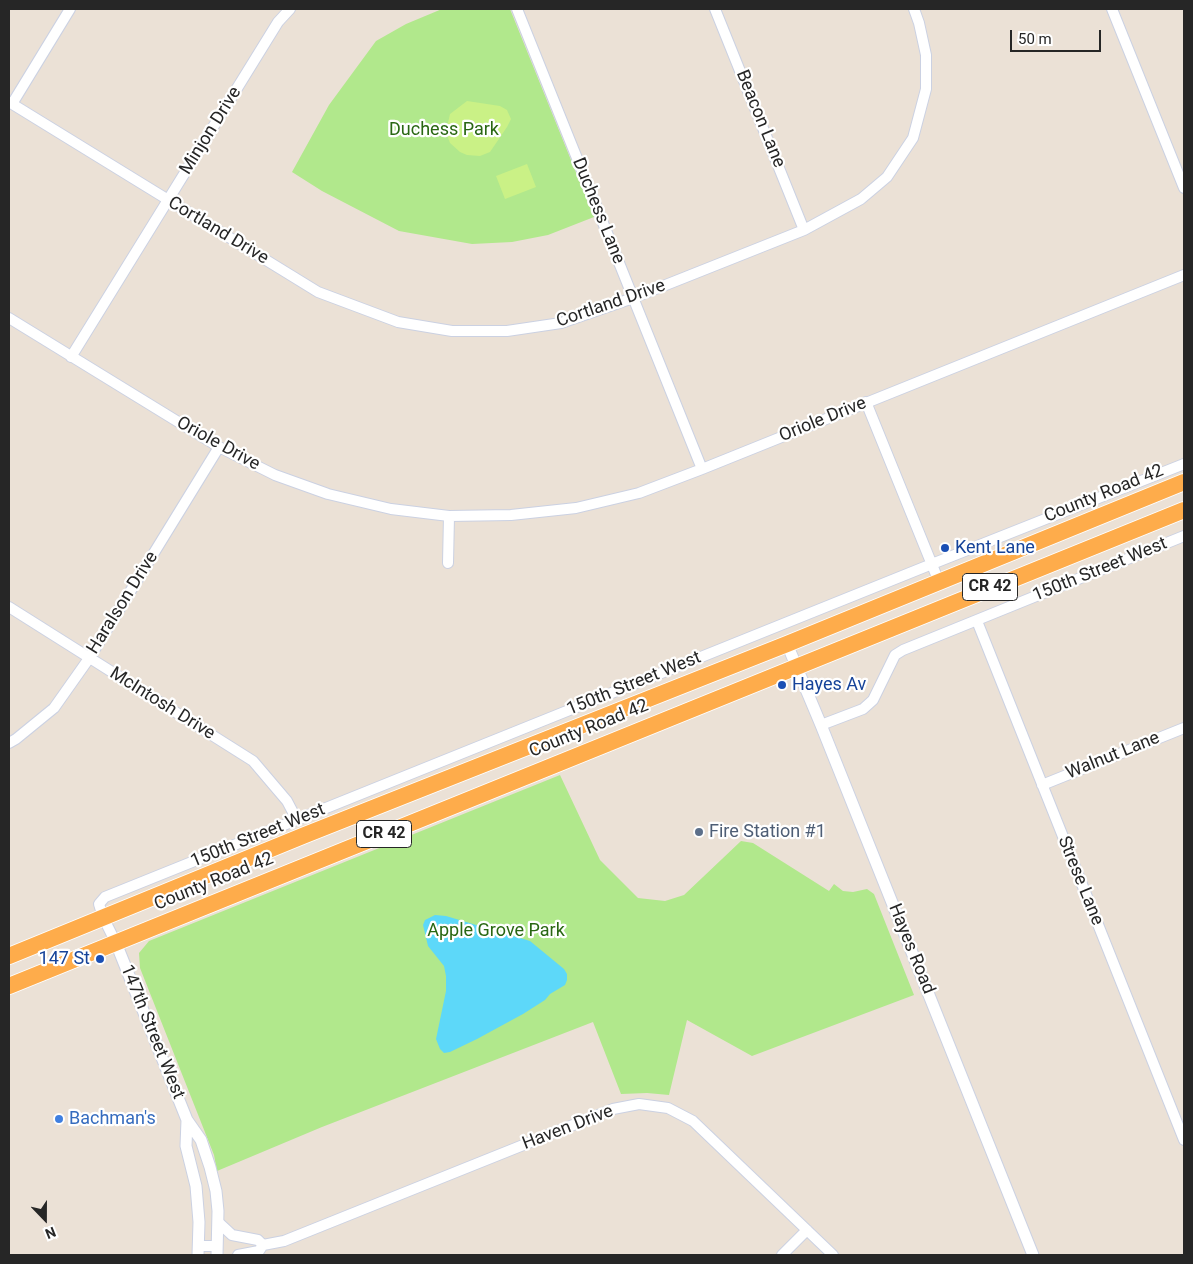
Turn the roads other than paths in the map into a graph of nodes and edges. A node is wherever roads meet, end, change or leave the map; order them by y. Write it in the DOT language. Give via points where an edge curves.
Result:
graph roads {
  1 [pos="70,9"];
  2 [pos="290,9"];
  3 [pos="517,9"];
  4 [pos="715,9"];
  5 [pos="914,9"];
  6 [pos="1112,9"];
  7 [pos="10,103"];
  8 [pos="1184,188"];
  9 [pos="168,201"];
  10 [pos="804,230"];
  11 [pos="1184,276"];
  12 [pos="633,298"];
  13 [pos="9,318"];
  14 [pos="71,357"];
  15 [pos="866,402"];
  16 [pos="219,448"];
  17 [pos="1184,464"];
  18 [pos="702,469"];
  19 [pos="1184,482"];
  20 [pos="1184,510"];
  21 [pos="449,516"];
  22 [pos="1184,536"];
  23 [pos="448,563"];
  24 [pos="932,564"];
  25 [pos="939,582"];
  26 [pos="9,607"];
  27 [pos="977,621"];
  28 [pos="787,644"];
  29 [pos="90,657"];
  30 [pos="796,667"];
  31 [pos="821,725"];
  32 [pos="1184,728"];
  33 [pos="9,743"];
  34 [pos="1042,785"];
  35 [pos="297,820"];
  36 [pos="102,917"];
  37 [pos="116,943"];
  38 [pos="9,956"];
  39 [pos="9,986"];
  40 [pos="187,1120"];
  41 [pos="1184,1140"];
  42 [pos="218,1222"];
  43 [pos="807,1230"];
  44 [pos="263,1245"];
  45 [pos="198,1251"];
  46 [pos="217,1251"];
  47 [pos="238,1255"];
  48 [pos="782,1255"];
  49 [pos="833,1255"];
  50 [pos="1034,1255"];
  1 -- 7 [label="street"];
  2 -- 9 [label="street, Minjon Drive" via="278,22"];
  3 -- 12 [label="street, Duchess Lane"];
  4 -- 10 [label="street, Beacon Lane"];
  5 -- 10 [label="street, Cortland Drive" via="926,55 926,89 913,138 887,177 861,200"];
  6 -- 8 [label="street"];
  7 -- 9 [label="street, Cortland Drive"];
  9 -- 12 [label="street, Cortland Drive" via="318,292 398,322 452,331 507,331 561,323"];
  9 -- 14 [label="street, Minjon Drive"];
  10 -- 12 [label="street, Cortland Drive"];
  11 -- 15 [label="street, Oriole Drive"];
  12 -- 18 [label="street, Duchess Lane"];
  13 -- 14 [label="street, Oriole Drive"];
  14 -- 16 [label="street, Oriole Drive"];
  15 -- 18 [label="street, Oriole Drive"];
  15 -- 24 [label="street"];
  16 -- 21 [label="street, Oriole Drive" via="275,475 328,494 391,509"];
  16 -- 29 [label="street, Haralson Drive"];
  17 -- 24 [label="street, 150th Street West"];
  18 -- 21 [label="street, Oriole Drive" via="639,493 576,508 511,515"];
  19 -- 25 [label="highway, County Road 42 / CR 42"];
  20 -- 30 [label="highway, County Road 42 / CR 42"];
  21 -- 23 [label="street"];
  22 -- 27 [label="street, 150th Street West"];
  24 -- 25 [label="street"];
  24 -- 35 [label="street, 150th Street West"];
  25 -- 28 [label="highway, County Road 42 / CR 42"];
  26 -- 29 [label="street, McIntosh Drive"];
  27 -- 31 [label="street, 150th Street West" via="895,655 873,700 863,709"];
  27 -- 34 [label="street, Strese Lane"];
  28 -- 30 [label="street, Hayes Road"];
  28 -- 36 [label="highway, County Road 42 / CR 42"];
  29 -- 33 [label="street, Haralson Drive" via="54,708"];
  29 -- 35 [label="street, McIntosh Drive" via="253,761 286,801"];
  30 -- 31 [label="street, Hayes Road"];
  30 -- 37 [label="highway, County Road 42 / CR 42"];
  31 -- 50 [label="street, Hayes Road"];
  32 -- 34 [label="street, Walnut Lane"];
  34 -- 41 [label="street, Strese Lane"];
  35 -- 36 [label="street, 150th Street West" via="105,897 99,904"];
  36 -- 37 [label="street"];
  36 -- 38 [label="highway, County Road 42 / CR 42"];
  37 -- 39 [label="highway, County Road 42 / CR 42"];
  37 -- 40 [label="street, 147th Street West"];
  40 -- 42 [label="street, 147th Street West" via="201,1140 210,1167"];
  40 -- 45 [label="street, 147th Street West" via="186,1146 196,1186"];
  42 -- 44 [label="street" via="232,1235 258,1240"];
  42 -- 46 [label="street, 147th Street West"];
  43 -- 44 [label="street, Haven Drive" via="693,1121 668,1108 639,1104 613,1109 284,1241"];
  43 -- 48 [label="street"];
  43 -- 49 [label="street, Haven Drive"];
  44 -- 47 [label="street, Haven Drive" via="259,1251"];
  45 -- 46 [label="street"];
}
